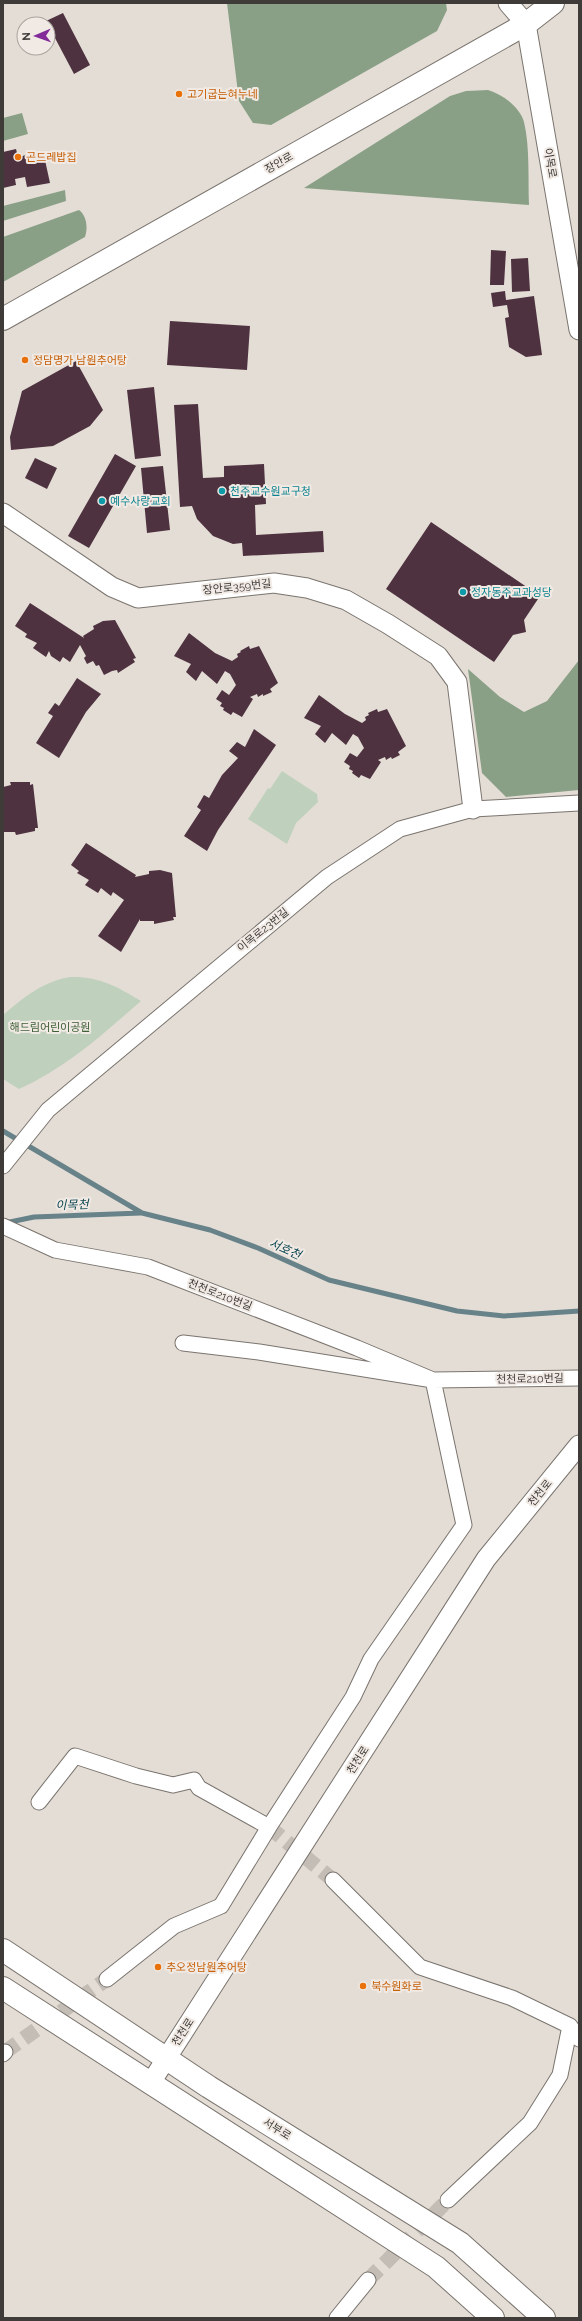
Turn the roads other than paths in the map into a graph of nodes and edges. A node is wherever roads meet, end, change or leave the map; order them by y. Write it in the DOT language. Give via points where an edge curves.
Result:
graph roads {
  1 [pos="508,3"];
  2 [pos="554,3"];
  3 [pos="526,24"];
  4 [pos="3,319"];
  5 [pos="579,330"];
  6 [pos="3,513"];
  7 [pos="579,804"];
  8 [pos="473,809"];
  9 [pos="3,1166"];
  10 [pos="8,1228"];
  11 [pos="183,1343"];
  12 [pos="579,1378"];
  13 [pos="433,1380"];
  14 [pos="579,1445"];
  15 [pos="39,1802"];
  16 [pos="269,1827"];
  17 [pos="333,1880"];
  18 [pos="3,1950"];
  19 [pos="107,1979"];
  20 [pos="3,1988"];
  21 [pos="570,2026"];
  22 [pos="579,2039"];
  23 [pos="166,2058"];
  24 [pos="150,2084"];
  25 [pos="448,2200"];
  26 [pos="368,2280"];
  27 [pos="337,2318"];
  28 [pos="493,2318"];
  29 [pos="544,2318"];
  1 -- 3 [label="street"];
  2 -- 3 [label="main road, 장안로"];
  3 -- 4 [label="main road, 장안로"];
  3 -- 5 [label="street, 이목로"];
  6 -- 8 [label="street, 장안로359번길" via="112,587 138,598 274,583 306,588 346,600 388,624 438,656 458,682"];
  7 -- 8 [label="street, 이목로23번길"];
  8 -- 9 [label="street, 이목로23번길" via="400,829 327,877 48,1110"];
  10 -- 13 [label="street, 천천로210번길" via="55,1250 148,1267"];
  11 -- 13 [label="street, 천천로210번길" via="259,1352"];
  12 -- 13 [label="street, 천천로210번길"];
  13 -- 16 [label="street" via="464,1525 371,1659 354,1697"];
  14 -- 23 [label="street, 천천로" via="486,1559"];
  15 -- 16 [label="street" via="75,1756 136,1776 173,1784 194,1780 199,1788"];
  16 -- 19 [label="street" via="221,1906 174,1926"];
  17 -- 21 [label="street" via="420,1967 512,1998"];
  18 -- 23 [label="main road, 서부로"];
  20 -- 24 [label="main road"];
  21 -- 22 [label="street"];
  21 -- 25 [label="street" via="560,2075 530,2123"];
  23 -- 24 [label="street, 천천로"];
  23 -- 29 [label="main road, 서부로" via="460,2243"];
  24 -- 28 [label="main road" via="436,2267"];
  26 -- 27 [label="street"];
}
